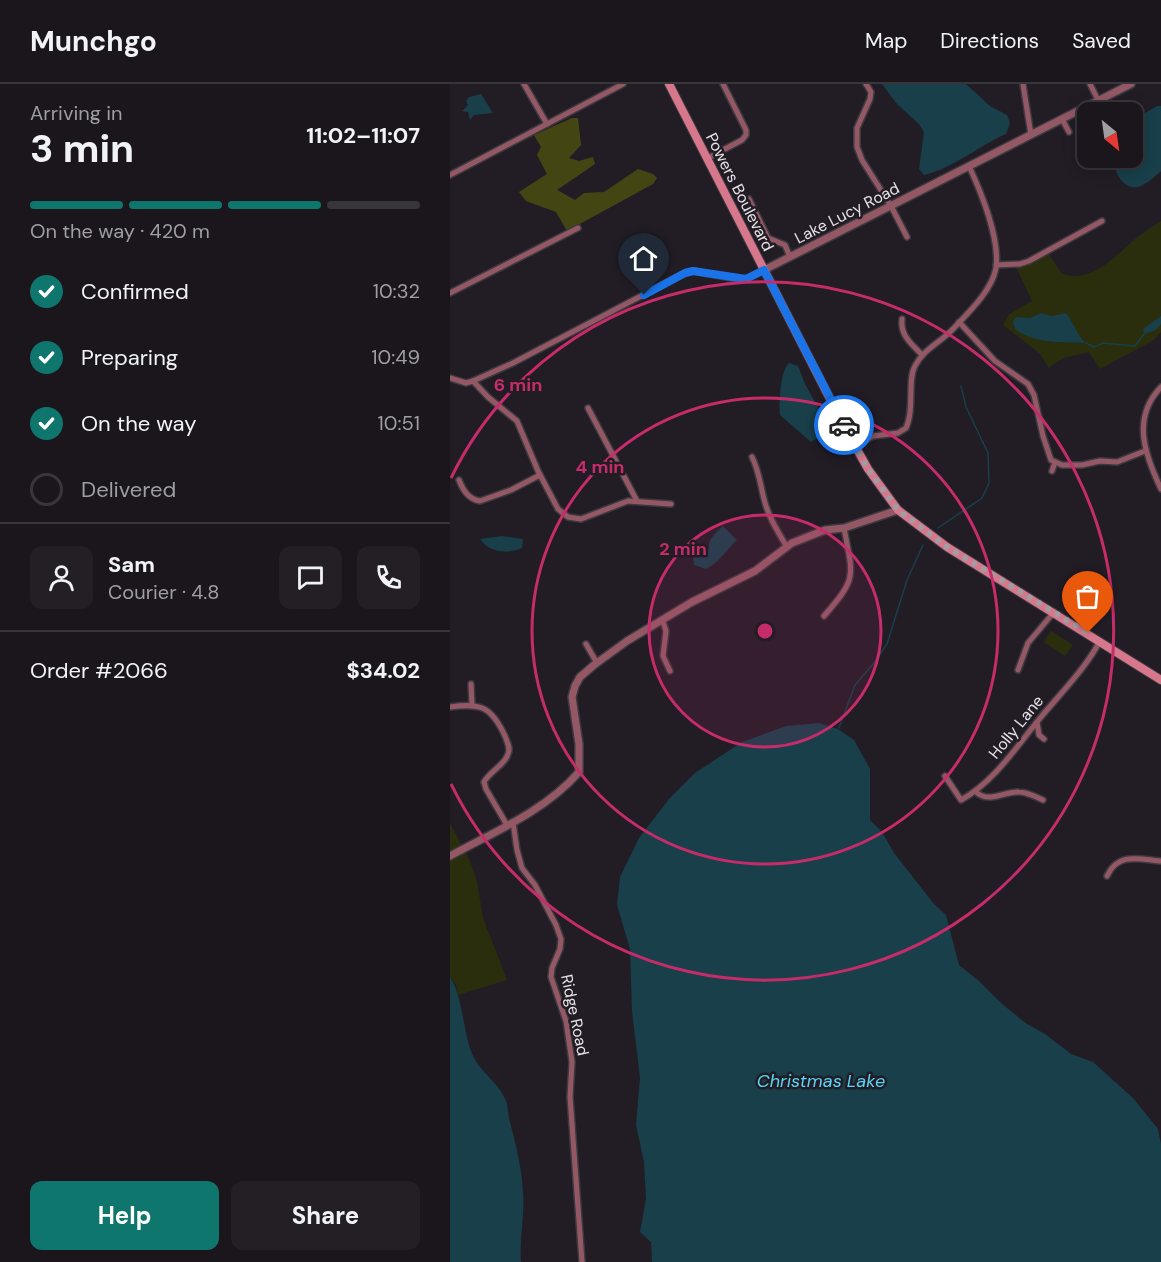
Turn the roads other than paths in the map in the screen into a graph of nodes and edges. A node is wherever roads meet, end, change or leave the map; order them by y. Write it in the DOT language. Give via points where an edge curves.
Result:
graph roads {
  1 [pos="524,84"];
  2 [pos="623,84"];
  3 [pos="669,84"];
  4 [pos="723,84"];
  5 [pos="866,84"];
  6 [pos="1023,84"];
  7 [pos="1090,84"];
  8 [pos="1131,84"];
  9 [pos="610,87"];
  10 [pos="1098,100"];
  11 [pos="1062,119"];
  12 [pos="547,124"];
  13 [pos="1070,132"];
  14 [pos="1030,135"];
  15 [pos="708,158"];
  16 [pos="969,166"];
  17 [pos="450,175"];
  18 [pos="749,200"];
  19 [pos="891,206"];
  20 [pos="1102,221"];
  21 [pos="578,228"];
  22 [pos="907,237"];
  23 [pos="790,257"];
  24 [pos="996,265"];
  25 [pos="764,270"];
  26 [pos="450,293"];
  27 [pos="902,319"];
  28 [pos="959,322"];
  29 [pos="922,355"];
  30 [pos="450,378"];
  31 [pos="473,381"];
  32 [pos="1161,387"];
  33 [pos="588,408"];
  34 [pos="855,446"];
  35 [pos="1145,451"];
  36 [pos="752,457"];
  37 [pos="1055,462"];
  38 [pos="1052,471"];
  39 [pos="540,475"];
  40 [pos="459,480"];
  41 [pos="1161,489"];
  42 [pos="637,501"];
  43 [pos="671,504"];
  44 [pos="898,510"];
  45 [pos="844,528"];
  46 [pos="787,547"];
  47 [pos="1054,612"];
  48 [pos="824,616"];
  49 [pos="662,620"];
  50 [pos="1100,641"];
  51 [pos="586,644"];
  52 [pos="597,663"];
  53 [pos="1018,670"];
  54 [pos="670,671"];
  55 [pos="1161,680"];
  56 [pos="471,684"];
  57 [pos="472,705"];
  58 [pos="450,707"];
  59 [pos="1037,722"];
  60 [pos="1044,739"];
  61 [pos="945,776"];
  62 [pos="976,792"];
  63 [pos="1043,800"];
  64 [pos="510,823"];
  65 [pos="450,856"];
  66 [pos="1161,861"];
  67 [pos="1107,876"];
  68 [pos="582,1262"];
  1 -- 12 [label="street"];
  2 -- 9 [label="street"];
  3 -- 15 [label="main road, Powers Boulevard"];
  4 -- 15 [label="street" via="746,135"];
  5 -- 19 [label="street" via="870,99 856,128 856,147"];
  6 -- 14 [label="street"];
  7 -- 10 [label="street"];
  8 -- 10 [label="street, Lake Lucy Road"];
  9 -- 12 [label="street"];
  10 -- 11 [label="street, Lake Lucy Road"];
  11 -- 13 [label="street"];
  11 -- 14 [label="street, Lake Lucy Road"];
  12 -- 17 [label="street"];
  14 -- 16 [label="street, Lake Lucy Road"];
  15 -- 25 [label="main road, Powers Boulevard"];
  16 -- 19 [label="street, Lake Lucy Road"];
  16 -- 24 [label="street" via="988,216"];
  18 -- 23 [label="street" via="768,238 785,245"];
  19 -- 22 [label="street"];
  19 -- 23 [label="street, Lake Lucy Road"];
  20 -- 24 [label="street" via="1033,259"];
  21 -- 26 [label="street"];
  23 -- 25 [label="street, Lake Lucy Road"];
  24 -- 28 [label="street" via="987,287"];
  25 -- 31 [label="street, Lake Lucy Road" via="746,279 685,273"];
  25 -- 34 [label="main road, Powers Boulevard"];
  27 -- 29 [label="street" via="904,335"];
  28 -- 29 [label="street"];
  28 -- 37 [label="street" via="994,361 1028,384 1047,450"];
  29 -- 34 [label="street" via="913,369 906,428 893,434 873,435"];
  30 -- 31 [label="street"];
  31 -- 39 [label="street" via="517,421"];
  32 -- 35 [label="street" via="1150,401 1143,422"];
  33 -- 42 [label="street"];
  34 -- 44 [label="main road, Powers Boulevard"];
  35 -- 37 [label="street" via="1117,462"];
  35 -- 41 [label="street"];
  36 -- 46 [label="street" via="774,525"];
  37 -- 38 [label="street"];
  39 -- 40 [label="street" via="480,501 470,498"];
  39 -- 42 [label="street" via="558,509 568,517 581,519"];
  42 -- 43 [label="street"];
  44 -- 45 [label="street"];
  44 -- 47 [label="main road, Powers Boulevard" via="947,547"];
  45 -- 46 [label="street" via="806,536"];
  45 -- 48 [label="street" via="852,573 848,588"];
  46 -- 49 [label="street" via="755,571"];
  47 -- 50 [label="main road, Powers Boulevard"];
  47 -- 53 [label="street" via="1028,643"];
  49 -- 52 [label="street"];
  49 -- 54 [label="street" via="666,630 663,656"];
  50 -- 55 [label="main road, Powers Boulevard"];
  50 -- 59 [label="street, Holly Lane"];
  51 -- 52 [label="street"];
  52 -- 64 [label="street" via="580,677 572,697 579,772 561,791"];
  56 -- 57 [label="street"];
  57 -- 58 [label="street"];
  57 -- 64 [label="street" via="491,712 509,747 506,759 484,782"];
  59 -- 60 [label="street" via="1039,735"];
  59 -- 62 [label="street, Holly Lane"];
  61 -- 62 [label="street" via="961,800"];
  62 -- 63 [label="street" via="989,798 1022,792"];
  64 -- 65 [label="street"];
  64 -- 68 [label="street, Ridge Road" via="522,867 561,939 551,977 566,1021 572,1062 570,1097"];
  66 -- 67 [label="street" via="1121,860"];
}
